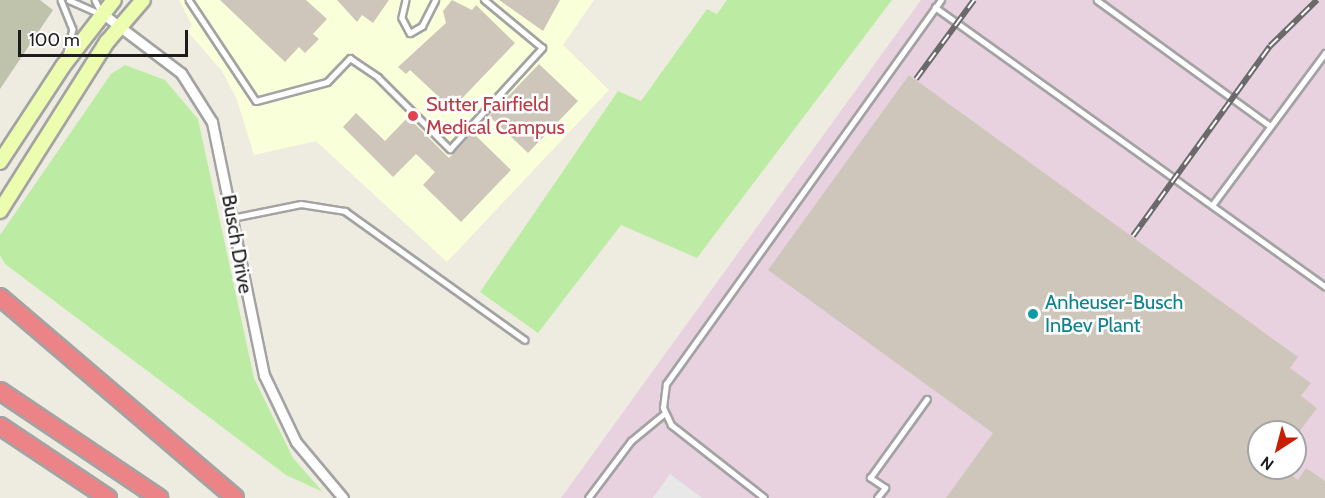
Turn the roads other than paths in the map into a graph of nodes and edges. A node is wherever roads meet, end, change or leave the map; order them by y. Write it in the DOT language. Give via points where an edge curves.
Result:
graph roads {
  1 [pos="61,0"];
  2 [pos="69,0"];
  3 [pos="94,0"];
  4 [pos="114,0"];
  5 [pos="143,0"];
  6 [pos="189,0"];
  7 [pos="406,0"];
  8 [pos="435,0"];
  9 [pos="484,0"];
  10 [pos="941,0"];
  11 [pos="1097,0"];
  12 [pos="935,7"];
  13 [pos="103,14"];
  14 [pos="120,27"];
  15 [pos="1325,52"];
  16 [pos="63,66"];
  17 [pos="1269,125"];
  18 [pos="0,162"];
  19 [pos="1213,204"];
  20 [pos="0,211"];
  21 [pos="232,218"];
  22 [pos="1325,286"];
  23 [pos="0,297"];
  24 [pos="525,340"];
  25 [pos="0,391"];
  26 [pos="927,399"];
  27 [pos="664,413"];
  28 [pos="0,426"];
  29 [pos="108,498"];
  30 [pos="159,498"];
  31 [pos="235,498"];
  32 [pos="343,498"];
  33 [pos="588,498"];
  34 [pos="764,498"];
  35 [pos="877,498"];
  1 -- 16 [label="lane" via="73,30"];
  2 -- 13 [label="lane"];
  3 -- 13 [label="lane"];
  4 -- 13 [label="main road"];
  5 -- 14 [label="main road"];
  6 -- 9 [label="lane" via="256,101 327,82 350,58 378,77 450,150 542,48"];
  7 -- 8 [label="lane" via="402,18 410,33 422,26"];
  10 -- 12 [label="lane"];
  11 -- 17 [label="lane"];
  12 -- 19 [label="lane"];
  12 -- 27 [label="lane" via="678,362 666,384"];
  13 -- 14 [label="street, Busch Drive"];
  13 -- 16 [label="main road"];
  14 -- 20 [label="main road" via="40,142"];
  14 -- 21 [label="street, Busch Drive" via="181,73 198,95 212,122"];
  15 -- 17 [label="lane"];
  16 -- 18 [label="main road"];
  17 -- 19 [label="lane"];
  19 -- 22 [label="lane"];
  21 -- 24 [label="lane" via="301,204 345,211"];
  21 -- 32 [label="street, Busch Drive" via="264,375 296,442"];
  23 -- 31 [label="highway"];
  25 -- 30 [label="highway"];
  26 -- 35 [label="lane" via="870,478 885,488"];
  27 -- 33 [label="lane" via="630,441"];
  27 -- 34 [label="lane" via="684,440"];
  28 -- 29 [label="highway"];
}
